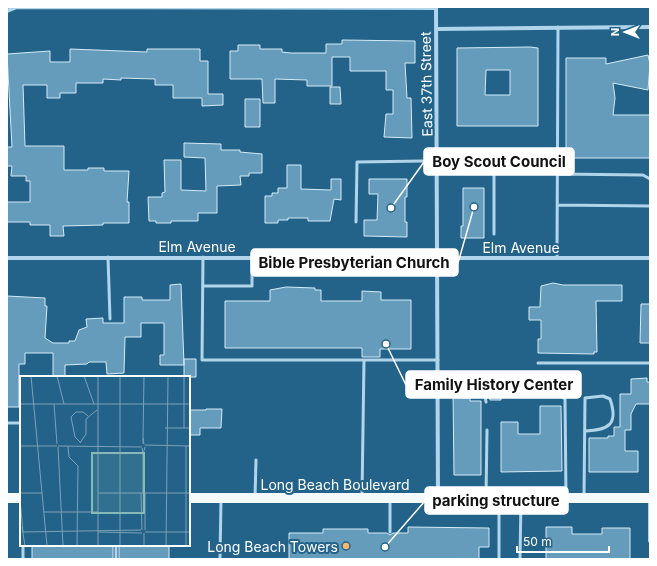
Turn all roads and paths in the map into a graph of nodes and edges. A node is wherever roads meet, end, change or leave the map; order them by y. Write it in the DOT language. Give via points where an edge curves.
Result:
graph roads {
  1 [pos="17,7"];
  2 [pos="436,8"];
  3 [pos="7,11"];
  4 [pos="558,27"];
  5 [pos="650,27"];
  6 [pos="436,29"];
  7 [pos="438,161"];
  8 [pos="558,174"];
  9 [pos="650,179"];
  10 [pos="558,205"];
  11 [pos="650,206"];
  12 [pos="356,222"];
  13 [pos="494,234"];
  14 [pos="108,257"];
  15 [pos="203,257"];
  16 [pos="252,257"];
  17 [pos="7,258"];
  18 [pos="438,258"];
  19 [pos="557,258"];
  20 [pos="650,258"];
  21 [pos="202,286"];
  22 [pos="110,319"];
  23 [pos="364,360"];
  24 [pos="438,360"];
  25 [pos="538,363"];
  26 [pos="650,363"];
  27 [pos="438,385"];
  28 [pos="523,392"];
  29 [pos="486,402"];
  30 [pos="7,423"];
  31 [pos="20,423"];
  32 [pos="487,430"];
  33 [pos="584,431"];
  34 [pos="256,460"];
  35 [pos="7,498"];
  36 [pos="20,498"];
  37 [pos="190,498"];
  38 [pos="221,498"];
  39 [pos="255,498"];
  40 [pos="362,498"];
  41 [pos="390,498"];
  42 [pos="438,498"];
  43 [pos="486,498"];
  44 [pos="499,498"];
  45 [pos="521,498"];
  46 [pos="566,498"];
  47 [pos="584,498"];
  48 [pos="650,498"];
  49 [pos="390,532"];
  50 [pos="650,541"];
  51 [pos="23,546"];
  52 [pos="116,546"];
  53 [pos="23,559"];
  54 [pos="116,559"];
  55 [pos="220,559"];
  56 [pos="499,559"];
  57 [pos="520,559"];
  1 -- 2 [label="street"];
  1 -- 3 [label="street"];
  2 -- 6 [label="street, East 37th Street"];
  4 -- 5 [label="street"];
  4 -- 6 [label="street"];
  4 -- 8 [label="lane"];
  6 -- 7 [label="street, East 37th Street"];
  7 -- 12 [label="lane" via="357,162"];
  7 -- 13 [label="lane" via="489,160 494,164"];
  7 -- 18 [label="street, East 37th Street"];
  8 -- 9 [label="lane" via="643,175"];
  8 -- 10 [label="lane"];
  10 -- 11 [label="lane"];
  10 -- 19 [label="lane"];
  14 -- 15 [label="street, Elm Avenue"];
  14 -- 17 [label="street, Elm Avenue"];
  14 -- 22 [label="lane"];
  15 -- 16 [label="street, Elm Avenue"];
  15 -- 21 [label="lane"];
  16 -- 18 [label="street, Elm Avenue"];
  16 -- 21 [label="lane" via="252,286"];
  18 -- 19 [label="street, Elm Avenue"];
  18 -- 24 [label="street, East 37th Street"];
  19 -- 20 [label="street, Elm Avenue"];
  21 -- 23 [label="lane" via="202,360"];
  23 -- 24 [label="lane"];
  23 -- 40 [label="lane"];
  24 -- 27 [label="street, East 37th Street"];
  25 -- 26 [label="lane"];
  27 -- 29 [label="lane" via="466,387 473,393 485,396"];
  27 -- 42 [label="street, East 37th Street"];
  28 -- 46 [label="lane" via="559,394 565,399"];
  30 -- 31 [label="lane"];
  32 -- 43 [label="lane"];
  33 -- 33 [label="lane" via="585,398 602,396 610,399 613,419 608,427"];
  33 -- 47 [label="lane"];
  34 -- 39 [label="lane"];
  35 -- 36 [label="main road"];
  37 -- 38 [label="main road, Long Beach Boulevard"];
  38 -- 39 [label="main road, Long Beach Boulevard"];
  38 -- 55 [label="lane"];
  39 -- 40 [label="main road, Long Beach Boulevard"];
  40 -- 41 [label="main road, Long Beach Boulevard"];
  41 -- 42 [label="main road, Long Beach Boulevard"];
  41 -- 49 [label="lane"];
  42 -- 43 [label="main road, Long Beach Boulevard"];
  43 -- 44 [label="main road, Long Beach Boulevard"];
  44 -- 45 [label="main road, Long Beach Boulevard"];
  44 -- 56 [label="lane"];
  45 -- 46 [label="main road, Long Beach Boulevard"];
  45 -- 57 [label="lane"];
  46 -- 47 [label="main road, Long Beach Boulevard"];
  47 -- 48 [label="main road, Long Beach Boulevard"];
  48 -- 50 [label="street"];
  51 -- 53 [label="lane"];
  52 -- 54 [label="lane"];
}
